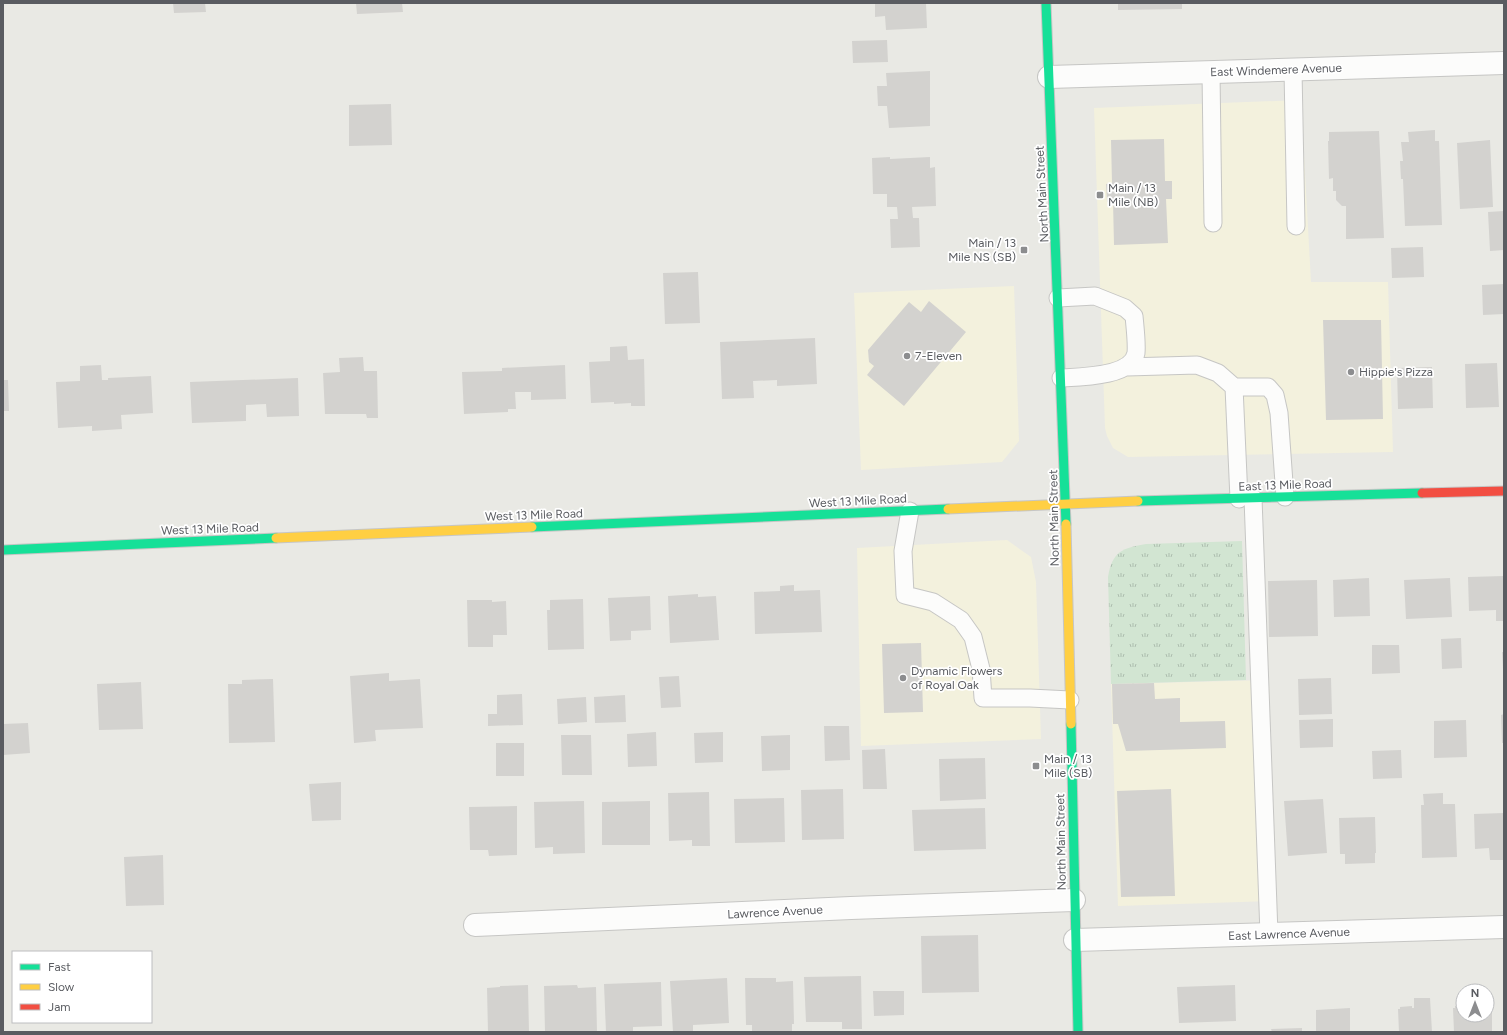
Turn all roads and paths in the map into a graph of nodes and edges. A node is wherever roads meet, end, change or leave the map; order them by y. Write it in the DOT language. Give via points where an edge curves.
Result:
graph roads {
  1 [pos="1046,3"];
  2 [pos="1504,63"];
  3 [pos="1293,70"];
  4 [pos="1210,72"];
  5 [pos="1049,77"];
  6 [pos="1213,223"];
  7 [pos="1296,226"];
  8 [pos="1058,298"];
  9 [pos="1127,367"];
  10 [pos="1061,378"];
  11 [pos="1234,387"];
  12 [pos="1504,490"];
  13 [pos="1285,497"];
  14 [pos="1246,498"];
  15 [pos="1066,504"];
  16 [pos="910,511"];
  17 [pos="3,550"];
  18 [pos="1070,700"];
  19 [pos="1074,900"];
  20 [pos="475,925"];
  21 [pos="1504,927"];
  22 [pos="1269,934"];
  23 [pos="1075,940"];
  24 [pos="1078,1032"];
  1 -- 5 [label="main road, North Main Street"];
  2 -- 3 [label="street, East Windemere Avenue"];
  3 -- 4 [label="street, East Windemere Avenue"];
  3 -- 7 [label="lane"];
  4 -- 5 [label="street, East Windemere Avenue"];
  4 -- 6 [label="lane"];
  5 -- 8 [label="main road, North Main Street"];
  8 -- 9 [label="lane" via="1095,296 1125,308 1134,316 1136,354"];
  8 -- 10 [label="main road, North Main Street"];
  9 -- 10 [label="lane" via="1098,376"];
  9 -- 11 [label="lane" via="1197,365 1218,373"];
  10 -- 15 [label="main road, North Main Street"];
  11 -- 13 [label="lane" via="1268,387 1275,395 1279,413"];
  11 -- 14 [label="lane"];
  12 -- 13 [label="main road, East 13 Mile Road"];
  13 -- 14 [label="main road, East 13 Mile Road"];
  14 -- 15 [label="main road, East 13 Mile Road"];
  14 -- 22 [label="lane"];
  15 -- 16 [label="main road, West 13 Mile Road"];
  15 -- 18 [label="main road, North Main Street"];
  16 -- 17 [label="main road, West 13 Mile Road"];
  16 -- 18 [label="lane" via="903,551 905,595 933,602 961,620 973,637 981,669 983,698"];
  18 -- 19 [label="main road, North Main Street"];
  19 -- 20 [label="street, Lawrence Avenue"];
  19 -- 23 [label="main road, North Main Street"];
  21 -- 22 [label="street, East Lawrence Avenue"];
  22 -- 23 [label="street, East Lawrence Avenue"];
  23 -- 24 [label="main road, North Main Street"];
}
